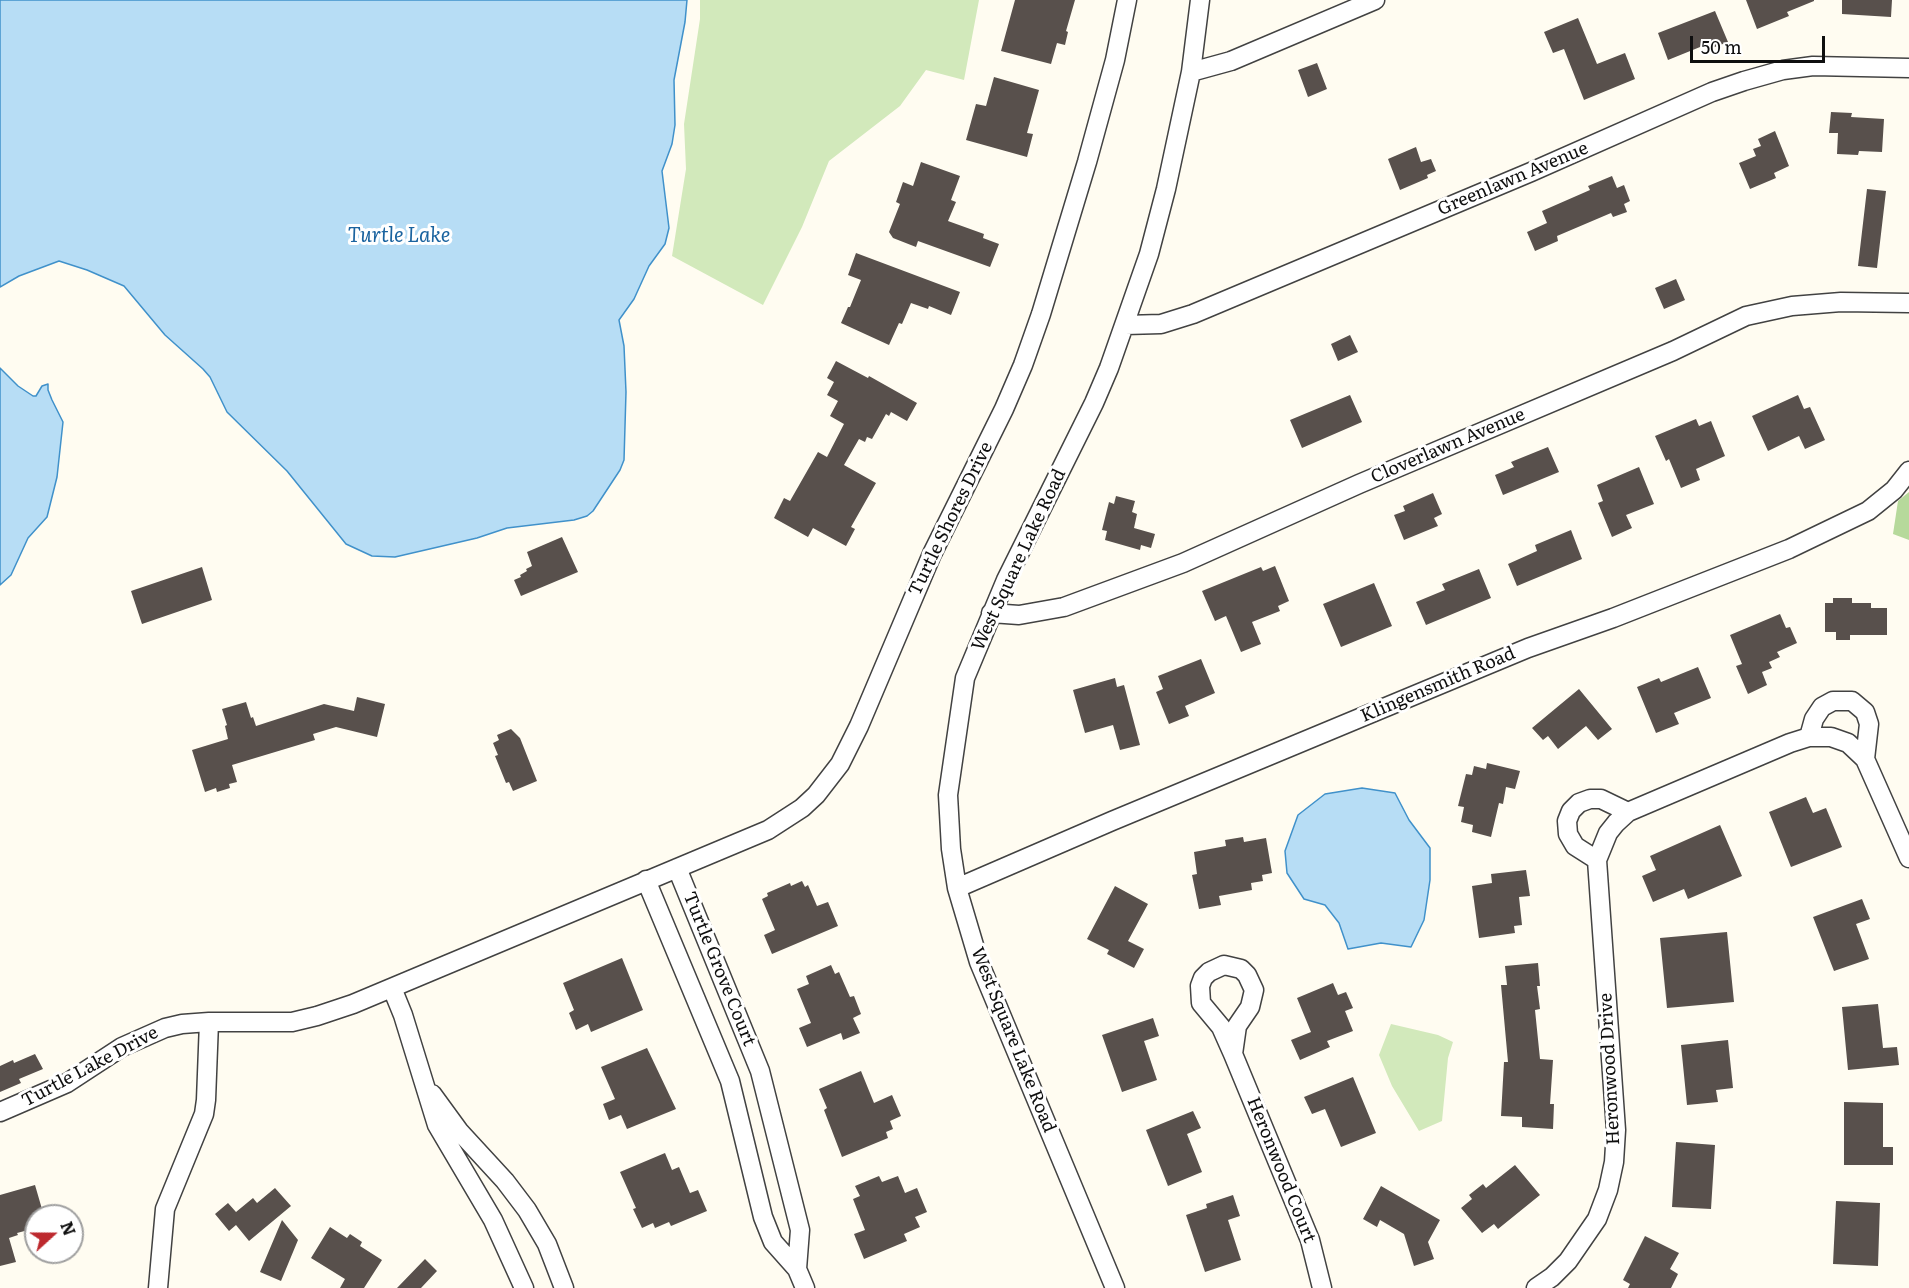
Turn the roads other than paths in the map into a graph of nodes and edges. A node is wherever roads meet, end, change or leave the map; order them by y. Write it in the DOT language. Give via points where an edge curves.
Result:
graph roads {
  1 [pos="1127,0"];
  2 [pos="1200,0"];
  3 [pos="1375,0"];
  4 [pos="1909,68"];
  5 [pos="1191,72"];
  6 [pos="1909,303"];
  7 [pos="1125,325"];
  8 [pos="1909,471"];
  9 [pos="992,613"];
  10 [pos="1809,737"];
  11 [pos="1865,759"];
  12 [pos="1628,812"];
  13 [pos="1909,858"];
  14 [pos="1597,860"];
  15 [pos="677,868"];
  16 [pos="646,880"];
  17 [pos="957,888"];
  18 [pos="599,900"];
  19 [pos="392,988"];
  20 [pos="208,1022"];
  21 [pos="1233,1054"];
  22 [pos="760,1071"];
  23 [pos="730,1081"];
  24 [pos="426,1085"];
  25 [pos="0,1112"];
  26 [pos="796,1269"];
  27 [pos="158,1288"];
  28 [pos="524,1288"];
  29 [pos="564,1288"];
  30 [pos="805,1288"];
  31 [pos="1115,1288"];
  32 [pos="1322,1288"];
  33 [pos="1536,1288"];
  1 -- 15 [label="street, Turtle Shores Drive" via="1087,162 1023,365 932,554 840,764 816,795 785,820"];
  2 -- 5 [label="street, West Square Lake Road"];
  3 -- 5 [label="street" via="1231,61"];
  4 -- 7 [label="street, Greenlawn Avenue" via="1813,66 1744,81 1193,314 1161,324"];
  5 -- 7 [label="street, West Square Lake Road" via="1149,254"];
  6 -- 9 [label="street, Cloverlawn Avenue" via="1840,302 1792,306 1746,316 1183,563 1064,607 1019,615"];
  7 -- 9 [label="street, West Square Lake Road" via="1094,403"];
  8 -- 17 [label="street, Klingensmith Road" via="1868,512 1789,549 1528,648"];
  9 -- 17 [label="street, West Square Lake Road" via="965,678 948,795"];
  10 -- 11 [label="street, Heronwood Drive" via="1831,737 1848,743"];
  10 -- 11 [label="street" via="1822,707 1833,701 1852,701 1865,712 1869,724"];
  10 -- 12 [label="street, Heronwood Drive"];
  11 -- 13 [label="street, Heronwood Drive"];
  12 -- 14 [label="street, Heronwood Drive" via="1608,833"];
  12 -- 14 [label="street" via="1601,799 1579,803 1571,811 1568,834 1575,846"];
  14 -- 33 [label="street, Heronwood Drive" via="1616,1130 1614,1162 1597,1220 1568,1261"];
  15 -- 16 [label="street, Turtle Shores Drive"];
  15 -- 22 [label="street, Turtle Grove Court"];
  16 -- 18 [label="street, Turtle Shores Drive"];
  16 -- 23 [label="street, Turtle Grove Court"];
  17 -- 31 [label="street, West Square Lake Road" via="979,962"];
  18 -- 19 [label="street, Turtle Lake Drive"];
  19 -- 20 [label="street, Turtle Lake Drive" via="304,1020"];
  19 -- 24 [label="street"];
  20 -- 25 [label="street, Turtle Lake Drive" via="165,1028 136,1039 67,1083"];
  20 -- 27 [label="street" via="206,1100 199,1129 165,1209"];
  21 -- 32 [label="street, Heronwood Court" via="1311,1240"];
  22 -- 23 [label="street"];
  22 -- 26 [label="street, Turtle Grove Court" via="800,1230"];
  23 -- 26 [label="street, Turtle Grove Court" via="763,1217 773,1242"];
  24 -- 28 [label="street" via="437,1125 493,1221"];
  24 -- 29 [label="street" via="464,1137 527,1210 547,1244"];
  26 -- 30 [label="street, Turtle Grove Court"];
}
